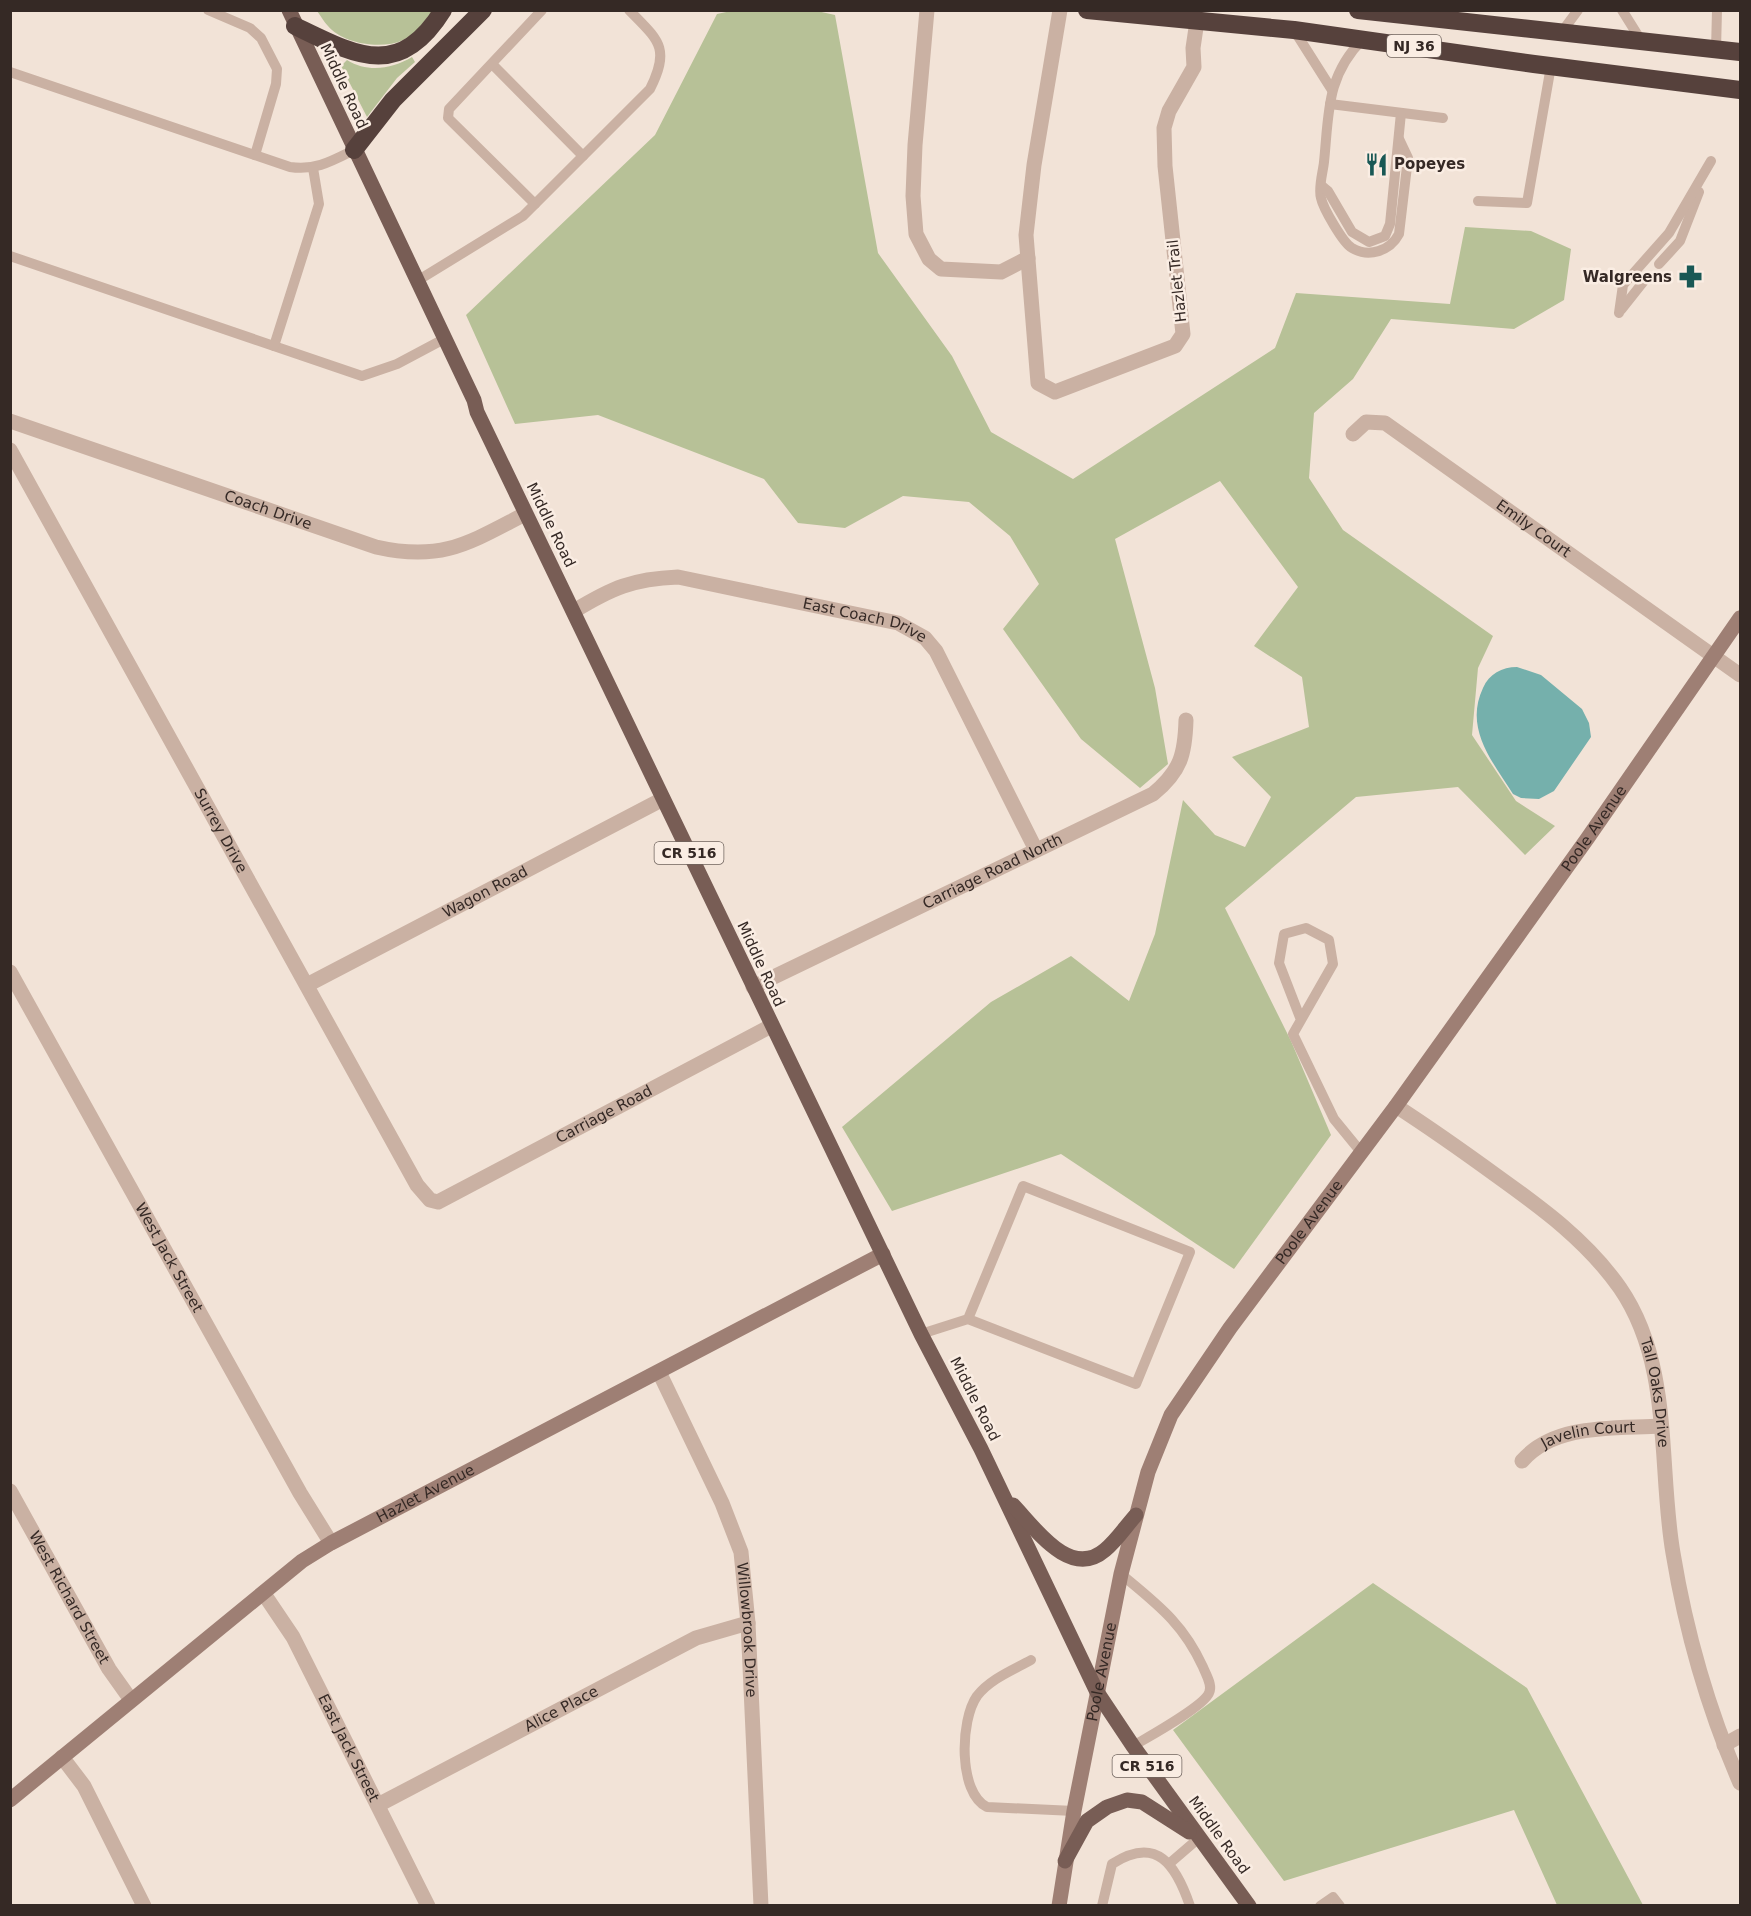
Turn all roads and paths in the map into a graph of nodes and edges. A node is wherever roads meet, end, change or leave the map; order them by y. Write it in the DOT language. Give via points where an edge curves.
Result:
graph roads {
  1 [pos="208,10"];
  2 [pos="443,10"];
  3 [pos="483,10"];
  4 [pos="542,10"];
  5 [pos="629,10"];
  6 [pos="927,10"];
  7 [pos="1060,10"];
  8 [pos="1087,10"];
  9 [pos="1358,10"];
  10 [pos="1578,10"];
  11 [pos="1622,10"];
  12 [pos="1717,10"];
  13 [pos="292,18"];
  14 [pos="1197,21"];
  15 [pos="1294,30"];
  16 [pos="1561,33"];
  17 [pos="1363,39"];
  18 [pos="1642,42"];
  19 [pos="1716,50"];
  20 [pos="1740,52"];
  21 [pos="492,64"];
  22 [pos="1551,66"];
  23 [pos="10,72"];
  24 [pos="1718,87"];
  25 [pos="1332,90"];
  26 [pos="1740,90"];
  27 [pos="1740,99"];
  28 [pos="1330,104"];
  29 [pos="1401,113"];
  30 [pos="1443,118"];
  31 [pos="354,150"];
  32 [pos="255,155"];
  33 [pos="583,156"];
  34 [pos="313,168"];
  35 [pos="1478,201"];
  36 [pos="535,204"];
  37 [pos="10,256"];
  38 [pos="1028,258"];
  39 [pos="1659,264"];
  40 [pos="417,281"];
  41 [pos="1644,281"];
  42 [pos="444,339"];
  43 [pos="274,346"];
  44 [pos="10,421"];
  45 [pos="1353,434"];
  46 [pos="10,450"];
  47 [pos="525,514"];
  48 [pos="574,611"];
  49 [pos="1740,618"];
  50 [pos="1712,657"];
  51 [pos="1740,675"];
  52 [pos="1186,720"];
  53 [pos="663,799"];
  54 [pos="1036,850"];
  55 [pos="10,972"];
  56 [pos="307,985"];
  57 [pos="753,987"];
  58 [pos="1301,1020"];
  59 [pos="771,1026"];
  60 [pos="1396,1106"];
  61 [pos="1361,1152"];
  62 [pos="438,1202"];
  63 [pos="883,1254"];
  64 [pos="968,1318"];
  65 [pos="921,1335"];
  66 [pos="659,1372"];
  67 [pos="1661,1426"];
  68 [pos="1522,1461"];
  69 [pos="10,1491"];
  70 [pos="1002,1494"];
  71 [pos="1136,1515"];
  72 [pos="331,1543"];
  73 [pos="1121,1574"];
  74 [pos="264,1594"];
  75 [pos="748,1623"];
  76 [pos="1031,1660"];
  77 [pos="1097,1692"];
  78 [pos="132,1700"];
  79 [pos="1740,1736"];
  80 [pos="1724,1745"];
  81 [pos="1133,1746"];
  82 [pos="62,1757"];
  83 [pos="1740,1783"];
  84 [pos="10,1800"];
  85 [pos="378,1805"];
  86 [pos="1074,1811"];
  87 [pos="1198,1839"];
  88 [pos="1065,1861"];
  89 [pos="1170,1863"];
  90 [pos="144,1905"];
  91 [pos="428,1905"];
  92 [pos="761,1905"];
  93 [pos="1059,1905"];
  94 [pos="1102,1905"];
  95 [pos="1190,1905"];
  96 [pos="1249,1905"];
  97 [pos="1320,1905"];
  98 [pos="1340,1905"];
  1 -- 32 [label="lane" via="250,28 261,38 277,69"];
  2 -- 13 [label="highway" via="420,40 385,56 351,53"];
  3 -- 31 [label="highway" via="393,100"];
  4 -- 21 [label="lane"];
  5 -- 33 [label="lane" via="654,36 661,51 661,68 650,88"];
  6 -- 38 [label="street" via="915,145 916,234 929,259 941,269 1001,272"];
  7 -- 38 [label="street, Hazlet Trail" via="1034,165 1026,236"];
  8 -- 14 [label="highway, NJ 36"];
  9 -- 16 [label="highway, NJ 36"];
  10 -- 16 [label="lane"];
  11 -- 18 [label="lane"];
  12 -- 19 [label="lane"];
  13 -- 31 [label="main road, Middle Road / CR 516"];
  14 -- 15 [label="highway, NJ 36"];
  14 -- 38 [label="street, Hazlet Trail" via="1192,48 1194,67 1169,111 1164,128 1183,334 1179,342 1055,392 1038,383"];
  15 -- 17 [label="highway, NJ 36"];
  15 -- 25 [label="lane"];
  16 -- 18 [label="highway, NJ 36"];
  17 -- 22 [label="highway, NJ 36"];
  17 -- 25 [label="lane" via="1346,57"];
  18 -- 19 [label="highway, NJ 36"];
  19 -- 20 [label="highway, NJ 36"];
  21 -- 33 [label="lane"];
  21 -- 36 [label="lane" via="449,109 448,118"];
  22 -- 24 [label="highway, NJ 36"];
  22 -- 35 [label="lane" via="1527,203"];
  23 -- 32 [label="lane"];
  24 -- 26 [label="highway, NJ 36"];
  24 -- 27 [label="highway"];
  25 -- 28 [label="lane"];
  28 -- 29 [label="lane"];
  28 -- 29 [label="lane" via="1322,186 1354,234 1366,241 1380,239 1390,224"];
  29 -- 30 [label="lane"];
  31 -- 34 [label="lane"];
  31 -- 40 [label="main road, Middle Road / CR 516"];
  32 -- 34 [label="lane" via="290,167"];
  33 -- 36 [label="lane"];
  34 -- 43 [label="lane" via="319,204"];
  36 -- 40 [label="lane" via="523,216"];
  37 -- 43 [label="lane"];
  39 -- 41 [label="lane" via="1680,241 1711,161 1669,233 1623,285 1619,313"];
  40 -- 42 [label="main road, Middle Road / CR 516"];
  42 -- 43 [label="lane" via="397,364 362,376"];
  42 -- 47 [label="main road, Middle Road / CR 516"];
  44 -- 47 [label="street, Coach Drive" via="400,552 453,549"];
  45 -- 50 [label="street, Emily Court" via="1366,422 1385,423"];
  46 -- 56 [label="street, Surrey Drive"];
  47 -- 48 [label="main road, Middle Road / CR 516"];
  48 -- 53 [label="main road, Middle Road / CR 516"];
  48 -- 54 [label="street, East Coach Drive" via="618,586 651,578 678,577 911,628 936,651"];
  49 -- 50 [label="street, Poole Avenue"];
  50 -- 51 [label="street, Emily Court"];
  50 -- 60 [label="street, Poole Avenue"];
  52 -- 54 [label="street, Carriage Road North" via="1185,750 1168,782 1153,794"];
  53 -- 56 [label="street, Wagon Road"];
  53 -- 57 [label="main road, Middle Road / CR 516"];
  54 -- 57 [label="street, Carriage Road North"];
  55 -- 72 [label="street, West Jack Street"];
  56 -- 62 [label="street, Surrey Drive" via="417,1185 430,1200"];
  57 -- 59 [label="main road, Middle Road / CR 516"];
  58 -- 58 [label="lane" via="1333,964 1329,940 1306,928 1284,934 1279,963"];
  58 -- 61 [label="lane" via="1293,1034 1334,1119"];
  59 -- 62 [label="street, Carriage Road"];
  59 -- 63 [label="main road, Middle Road / CR 516"];
  60 -- 61 [label="street, Poole Avenue"];
  60 -- 67 [label="street, Tall Oaks Drive" via="1552,1215 1600,1262 1632,1308 1649,1350"];
  61 -- 71 [label="street, Poole Avenue" via="1188,1388 1158,1443"];
  63 -- 65 [label="main road, Middle Road / CR 516"];
  63 -- 66 [label="street, Hazlet Avenue"];
  64 -- 64 [label="lane" via="1023,1186 1190,1252 1136,1384"];
  64 -- 65 [label="lane"];
  65 -- 70 [label="main road, Middle Road / CR 516"];
  66 -- 72 [label="street, Hazlet Avenue"];
  66 -- 75 [label="street, Willowbrook Drive" via="735,1533 743,1562"];
  67 -- 68 [label="street, Javelin Court" via="1576,1432 1547,1441"];
  67 -- 80 [label="street, Tall Oaks Drive" via="1667,1512 1682,1604"];
  69 -- 78 [label="street, West Richard Street" via="109,1668"];
  70 -- 71 [label="main road" via="1067,1557 1080,1559 1104,1551"];
  70 -- 77 [label="main road, Middle Road / CR 516"];
  71 -- 73 [label="street, Poole Avenue"];
  72 -- 74 [label="street, Hazlet Avenue" via="302,1561"];
  73 -- 77 [label="street, Poole Avenue"];
  73 -- 81 [label="lane" via="1179,1625 1210,1683 1210,1692 1201,1703"];
  74 -- 78 [label="street, Hazlet Avenue"];
  74 -- 85 [label="street, East Jack Street" via="293,1637"];
  75 -- 85 [label="street, Alice Place" via="696,1638"];
  75 -- 92 [label="street, Willowbrook Drive"];
  76 -- 86 [label="lane" via="992,1681 970,1708 966,1728 971,1793 987,1807"];
  77 -- 81 [label="main road, Middle Road / CR 516"];
  77 -- 86 [label="street, Poole Avenue"];
  78 -- 82 [label="street, Hazlet Avenue"];
  79 -- 80 [label="street"];
  80 -- 83 [label="street, Tall Oaks Drive"];
  81 -- 87 [label="main road, Middle Road / CR 516"];
  82 -- 84 [label="street, Hazlet Avenue"];
  82 -- 90 [label="street" via="84,1786"];
  85 -- 91 [label="street, East Jack Street"];
  86 -- 88 [label="street, Poole Avenue"];
  87 -- 88 [label="main road" via="1142,1802 1127,1800 1107,1807 1087,1821"];
  87 -- 89 [label="lane"];
  87 -- 96 [label="main road, Middle Road / CR 516"];
  88 -- 93 [label="street, Poole Avenue"];
  89 -- 94 [label="lane" via="1151,1852 1121,1858 1108,1872"];
  89 -- 95 [label="lane"];
  97 -- 98 [label="lane" via="1333,1897"];
}
